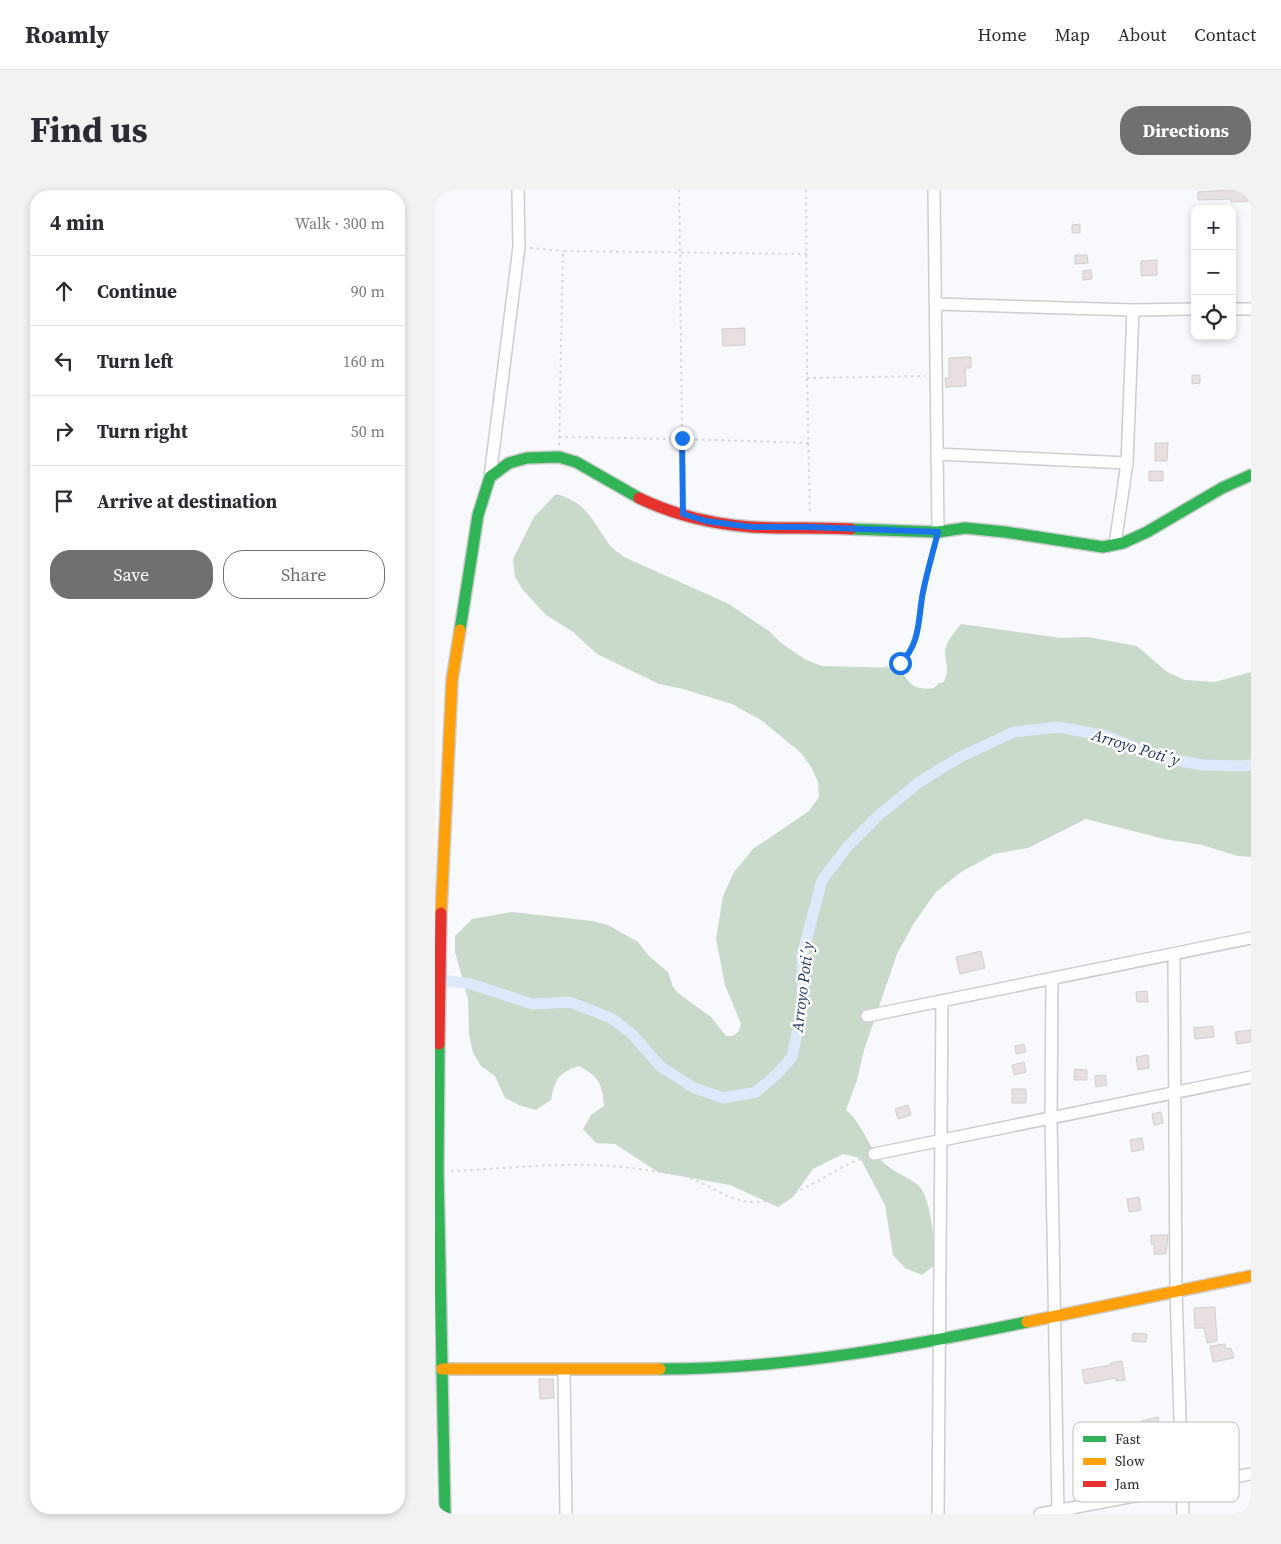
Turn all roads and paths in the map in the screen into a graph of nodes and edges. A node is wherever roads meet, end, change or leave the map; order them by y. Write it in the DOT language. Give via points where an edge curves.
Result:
graph roads {
  1 [pos="519,190"];
  2 [pos="679,190"];
  3 [pos="807,190"];
  4 [pos="934,190"];
  5 [pos="519,247"];
  6 [pos="563,250"];
  7 [pos="680,251"];
  8 [pos="808,254"];
  9 [pos="937,304"];
  10 [pos="1191,309"];
  11 [pos="1236,309"];
  12 [pos="1251,309"];
  13 [pos="1133,310"];
  14 [pos="937,376"];
  15 [pos="807,378"];
  16 [pos="559,436"];
  17 [pos="682,438"];
  18 [pos="809,443"];
  19 [pos="937,454"];
  20 [pos="559,457"];
  21 [pos="1127,463"];
  22 [pos="1251,476"];
  23 [pos="490,477"];
  24 [pos="683,514"];
  25 [pos="810,527"];
  26 [pos="938,532"];
  27 [pos="1115,544"];
  28 [pos="885,667"];
  29 [pos="1251,938"];
  30 [pos="1174,954"];
  31 [pos="1052,978"];
  32 [pos="942,1001"];
  33 [pos="867,1016"];
  34 [pos="1251,1077"];
  35 [pos="1176,1094"];
  36 [pos="1051,1118"];
  37 [pos="941,1139"];
  38 [pos="874,1154"];
  39 [pos="438,1172"];
  40 [pos="437,1243"];
  41 [pos="1251,1276"];
  42 [pos="1176,1291"];
  43 [pos="1055,1316"];
  44 [pos="939,1340"];
  45 [pos="442,1369"];
  46 [pos="564,1370"];
  47 [pos="1180,1422"];
  48 [pos="1108,1502"];
  49 [pos="1058,1512"];
  50 [pos="445,1514"];
  51 [pos="566,1514"];
  52 [pos="938,1514"];
  53 [pos="1040,1514"];
  1 -- 5 [label="street"];
  2 -- 7 [label="path"];
  3 -- 8 [label="path"];
  4 -- 9 [label="street"];
  5 -- 6 [label="path"];
  5 -- 23 [label="street"];
  6 -- 7 [label="path"];
  6 -- 16 [label="path"];
  7 -- 8 [label="path"];
  7 -- 17 [label="path"];
  8 -- 15 [label="path"];
  9 -- 13 [label="street"];
  9 -- 14 [label="street"];
  10 -- 13 [label="street"];
  11 -- 12 [label="street"];
  13 -- 21 [label="street"];
  14 -- 15 [label="path"];
  14 -- 19 [label="street"];
  15 -- 18 [label="path"];
  16 -- 17 [label="path"];
  16 -- 20 [label="path"];
  17 -- 18 [label="path"];
  17 -- 24 [label="path"];
  18 -- 25 [label="path"];
  19 -- 21 [label="street"];
  19 -- 26 [label="street"];
  20 -- 23 [label="street" via="527,458 509,463"];
  20 -- 24 [label="street" via="576,462 641,499"];
  21 -- 27 [label="street"];
  22 -- 27 [label="street" via="1222,488 1147,532"];
  23 -- 39 [label="street" via="478,515 452,680 439,956"];
  24 -- 25 [label="street" via="706,521 751,527"];
  25 -- 26 [label="street"];
  26 -- 27 [label="street" via="965,528 1103,547"];
  26 -- 28 [label="path" via="923,592 915,644 900,663"];
  29 -- 30 [label="street"];
  30 -- 31 [label="street"];
  30 -- 35 [label="street"];
  31 -- 32 [label="street"];
  31 -- 36 [label="street"];
  32 -- 33 [label="street"];
  32 -- 37 [label="street"];
  34 -- 35 [label="street"];
  35 -- 36 [label="street"];
  35 -- 42 [label="street"];
  36 -- 37 [label="street"];
  36 -- 43 [label="street"];
  37 -- 38 [label="street"];
  37 -- 44 [label="street"];
  38 -- 39 [label="path" via="785,1197 752,1202 730,1197 681,1175 610,1166"];
  39 -- 40 [label="street"];
  40 -- 45 [label="street"];
  41 -- 42 [label="street"];
  42 -- 43 [label="street"];
  42 -- 47 [label="street"];
  43 -- 44 [label="street"];
  43 -- 49 [label="street"];
  44 -- 46 [label="street" via="816,1358 707,1368"];
  44 -- 52 [label="street"];
  45 -- 46 [label="street"];
  45 -- 50 [label="street"];
  46 -- 51 [label="street"];
  48 -- 49 [label="street"];
  49 -- 53 [label="street"];
}
